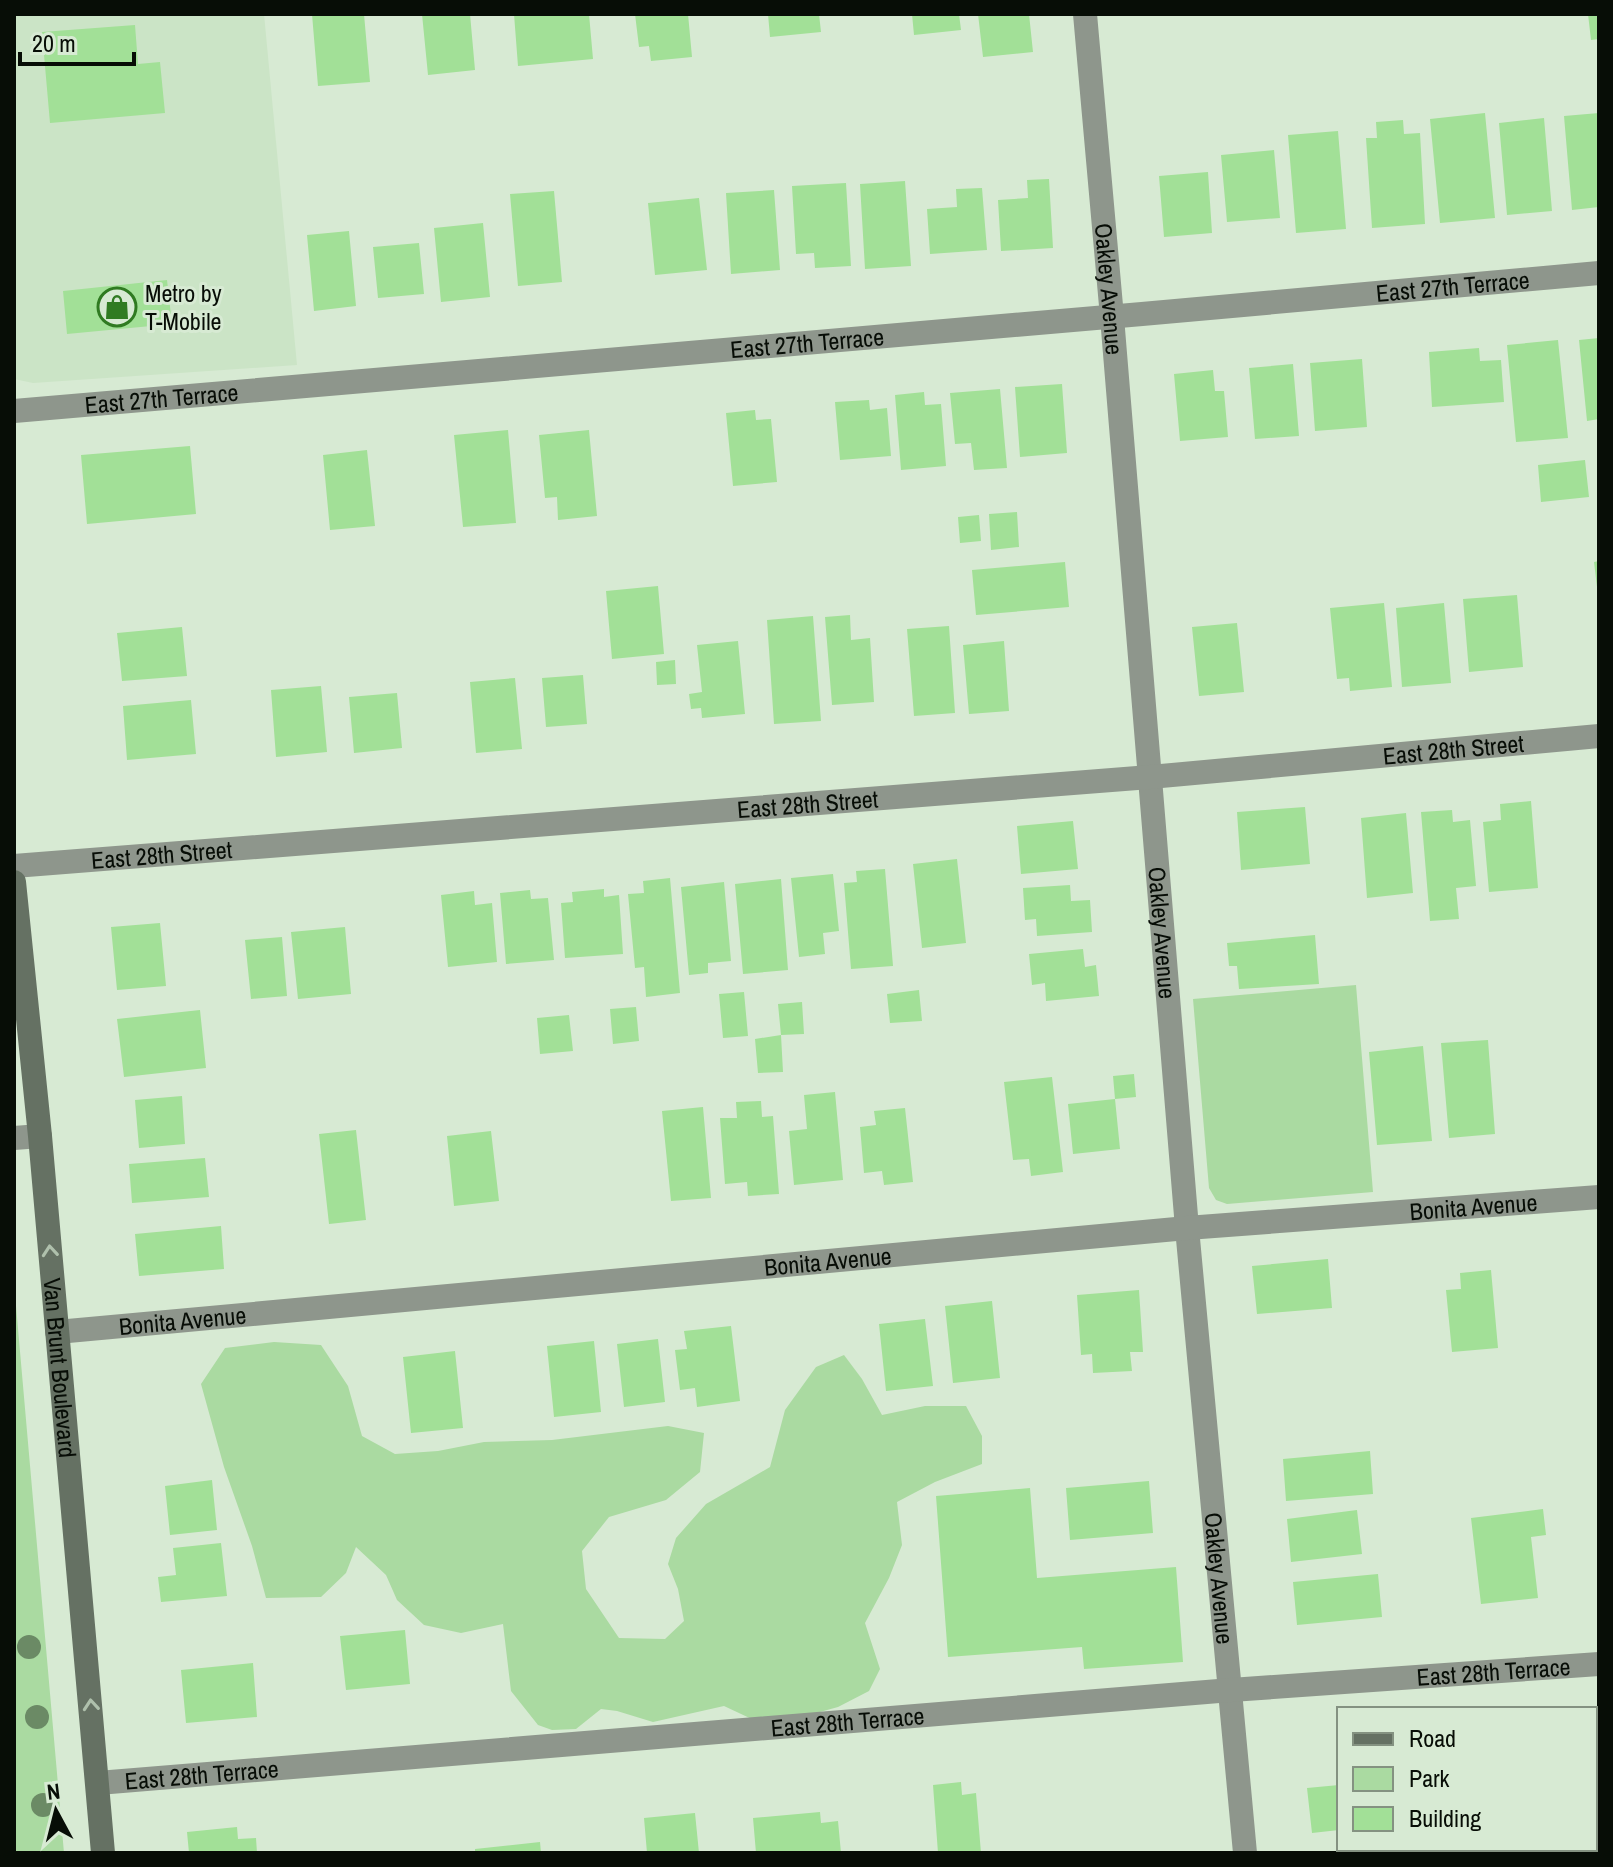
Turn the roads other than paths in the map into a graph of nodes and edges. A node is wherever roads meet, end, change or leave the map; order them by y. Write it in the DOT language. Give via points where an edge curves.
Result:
graph roads {
  1 [pos="1085,14"];
  2 [pos="1599,273"];
  3 [pos="1112,317"];
  4 [pos="14,411"];
  5 [pos="1599,736"];
  6 [pos="1150,777"];
  7 [pos="14,866"];
  8 [pos="14,882"];
  9 [pos="40,1136"];
  10 [pos="14,1138"];
  11 [pos="1599,1197"];
  12 [pos="1187,1228"];
  13 [pos="57,1332"];
  14 [pos="1599,1664"];
  15 [pos="1231,1690"];
  16 [pos="98,1783"];
  17 [pos="103,1853"];
  18 [pos="1245,1853"];
  1 -- 3 [label="street, Oakley Avenue"];
  2 -- 3 [label="street, East 27th Terrace"];
  3 -- 4 [label="street, East 27th Terrace"];
  3 -- 6 [label="street, Oakley Avenue"];
  5 -- 6 [label="street, East 28th Street"];
  6 -- 7 [label="street, East 28th Street"];
  6 -- 12 [label="street, Oakley Avenue"];
  8 -- 9 [label="main road, Van Brunt Boulevard"];
  9 -- 10 [label="street"];
  13 -- 9 [label="main road, Van Brunt Boulevard, one-way"];
  11 -- 12 [label="street, Bonita Avenue"];
  12 -- 13 [label="street, Bonita Avenue"];
  12 -- 15 [label="street, Oakley Avenue"];
  16 -- 13 [label="main road, Van Brunt Boulevard, one-way"];
  14 -- 15 [label="street, East 28th Terrace"];
  15 -- 16 [label="street, East 28th Terrace"];
  15 -- 18 [label="street, Oakley Avenue"];
  16 -- 17 [label="main road, Van Brunt Boulevard"];
}
